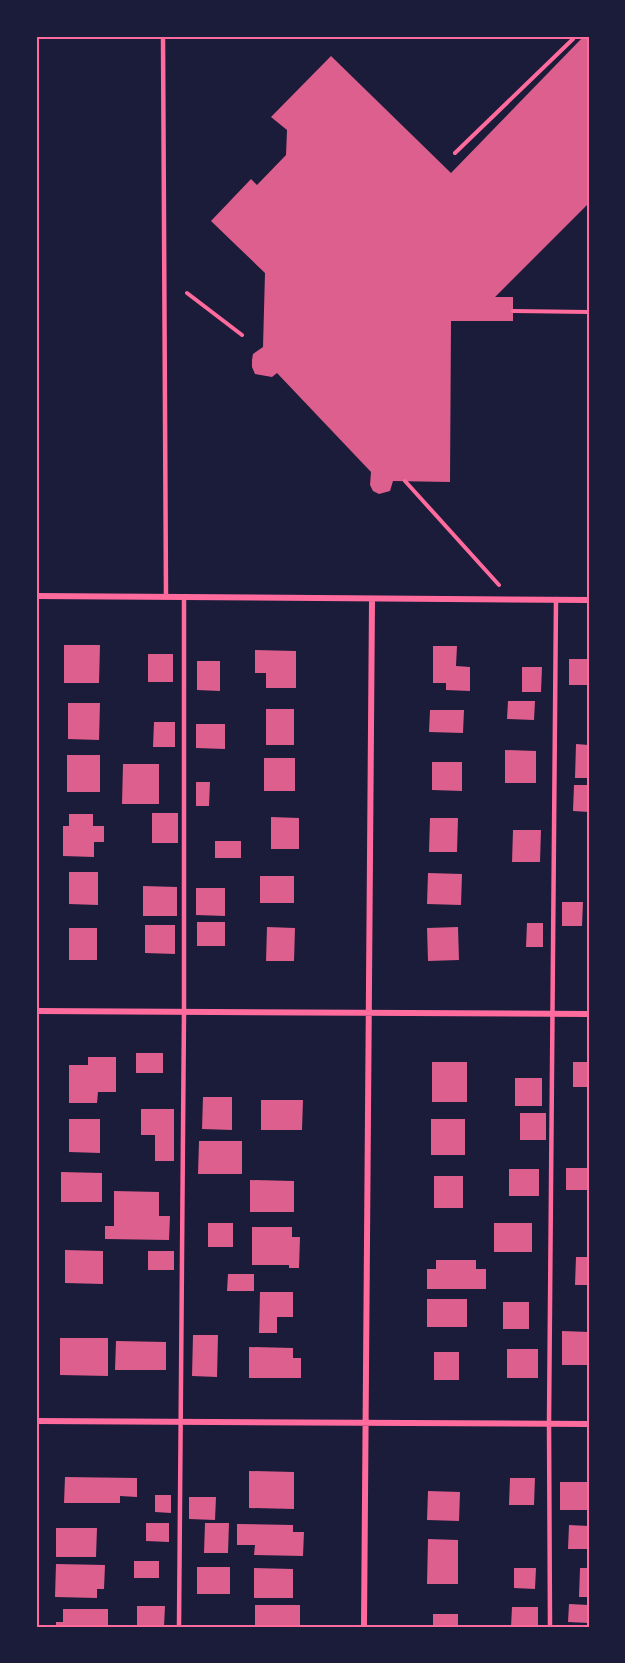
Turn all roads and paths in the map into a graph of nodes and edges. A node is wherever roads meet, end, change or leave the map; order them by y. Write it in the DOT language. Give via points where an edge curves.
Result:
graph roads {
  1 [pos="163,36"];
  2 [pos="574,36"];
  3 [pos="455,153"];
  4 [pos="187,293"];
  5 [pos="513,311"];
  6 [pos="589,312"];
  7 [pos="242,335"];
  8 [pos="405,481"];
  9 [pos="36,596"];
  10 [pos="166,597"];
  11 [pos="184,598"];
  12 [pos="372,599"];
  13 [pos="512,599"];
  14 [pos="556,599"];
  15 [pos="589,600"];
  16 [pos="36,1011"];
  17 [pos="184,1012"];
  18 [pos="368,1013"];
  19 [pos="554,1013"];
  20 [pos="589,1014"];
  21 [pos="36,1421"];
  22 [pos="181,1422"];
  23 [pos="549,1423"];
  24 [pos="366,1424"];
  25 [pos="589,1425"];
  26 [pos="179,1627"];
  27 [pos="364,1627"];
  28 [pos="550,1627"];
  1 -- 10 [label="lane"];
  2 -- 3 [label="path"];
  4 -- 7 [label="path"];
  5 -- 6 [label="path"];
  8 -- 13 [label="path"];
  9 -- 10 [label="street"];
  10 -- 11 [label="street"];
  11 -- 12 [label="street"];
  11 -- 17 [label="lane"];
  12 -- 13 [label="street"];
  12 -- 18 [label="street"];
  13 -- 14 [label="street"];
  14 -- 15 [label="street"];
  14 -- 19 [label="lane"];
  16 -- 17 [label="street"];
  17 -- 18 [label="street"];
  17 -- 22 [label="lane"];
  18 -- 19 [label="street"];
  18 -- 24 [label="street"];
  19 -- 20 [label="street"];
  19 -- 23 [label="lane"];
  21 -- 22 [label="street"];
  22 -- 24 [label="street"];
  22 -- 26 [label="lane"];
  23 -- 24 [label="street"];
  23 -- 25 [label="street"];
  23 -- 28 [label="lane"];
  24 -- 27 [label="street"];
}
